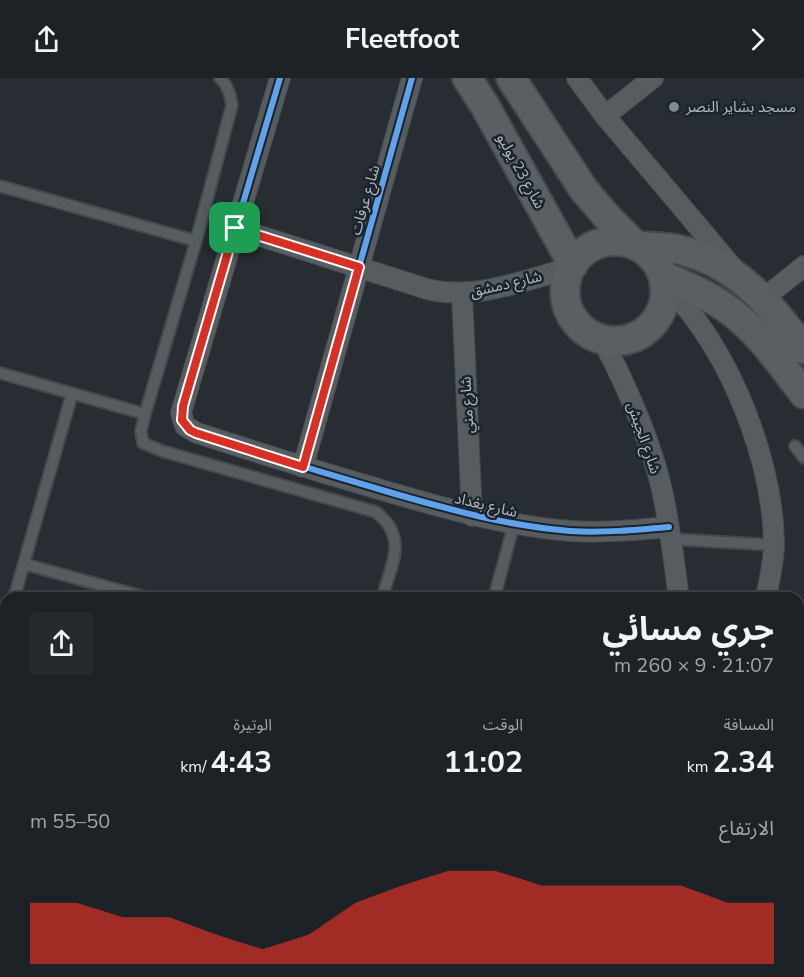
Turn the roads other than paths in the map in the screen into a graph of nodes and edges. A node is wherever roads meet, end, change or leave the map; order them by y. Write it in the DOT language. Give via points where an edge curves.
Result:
graph roads {
  1 [pos="220,78"];
  2 [pos="280,78"];
  3 [pos="412,78"];
  4 [pos="466,78"];
  5 [pos="511,78"];
  6 [pos="577,78"];
  7 [pos="653,78"];
  8 [pos="605,116"];
  9 [pos="0,186"];
  10 [pos="235,228"];
  11 [pos="196,241"];
  12 [pos="637,245"];
  13 [pos="572,266"];
  14 [pos="359,267"];
  15 [pos="804,267"];
  16 [pos="742,278"];
  17 [pos="664,281"];
  18 [pos="462,294"];
  19 [pos="763,299"];
  20 [pos="603,341"];
  21 [pos="804,350"];
  22 [pos="0,373"];
  23 [pos="72,394"];
  24 [pos="804,394"];
  25 [pos="145,414"];
  26 [pos="795,446"];
  27 [pos="804,458"];
  28 [pos="303,467"];
  29 [pos="472,516"];
  30 [pos="514,524"];
  31 [pos="670,533"];
  32 [pos="774,545"];
  33 [pos="24,564"];
  34 [pos="16,592"];
  35 [pos="126,592"];
  36 [pos="384,592"];
  37 [pos="496,592"];
  38 [pos="678,592"];
  39 [pos="767,592"];
  1 -- 11 [label="lane" via="230,93 232,105"];
  2 -- 10 [label="street"];
  3 -- 14 [label="street, شارع عرفات"];
  4 -- 13 [label="main road, شارع 23 يوليو"];
  5 -- 12 [label="main road" via="584,190"];
  6 -- 8 [label="street"];
  7 -- 8 [label="street"];
  8 -- 16 [label="street"];
  9 -- 11 [label="lane"];
  10 -- 14 [label="street, شارع دمشق"];
  10 -- 28 [label="street, شارع بغداد" via="182,420 196,433"];
  11 -- 25 [label="lane"];
  12 -- 13 [label="main road" via="600,243 589,248"];
  12 -- 16 [label="main road" via="675,249 701,257"];
  12 -- 17 [label="main road" via="658,264"];
  13 -- 18 [label="street, شارع دمشق"];
  13 -- 20 [label="main road" via="566,280 567,307 581,329"];
  14 -- 18 [label="street, شارع دمشق" via="438,292"];
  14 -- 28 [label="street, شارع عرفات"];
  15 -- 19 [label="street"];
  16 -- 19 [label="main road"];
  17 -- 20 [label="main road" via="663,309 649,329 628,340"];
  17 -- 24 [label="main road" via="696,289 726,308 753,331"];
  17 -- 32 [label="street" via="720,358 741,403 758,449"];
  18 -- 29 [label="street, شارع مني"];
  19 -- 21 [label="main road"];
  20 -- 31 [label="street, شارع الجيش" via="640,422 661,488"];
  22 -- 23 [label="lane"];
  23 -- 25 [label="lane"];
  23 -- 33 [label="lane"];
  25 -- 36 [label="lane" via="143,443 151,447 376,512 392,528 396,542"];
  26 -- 27 [label="lane"];
  28 -- 29 [label="street, شارع بغداد"];
  29 -- 30 [label="street, شارع بغداد"];
  30 -- 31 [label="street, شارع بغداد" via="570,531"];
  30 -- 37 [label="lane"];
  31 -- 32 [label="lane"];
  31 -- 38 [label="street, شارع الجيش"];
  32 -- 39 [label="street"];
  33 -- 34 [label="lane"];
  33 -- 35 [label="lane"];
}
